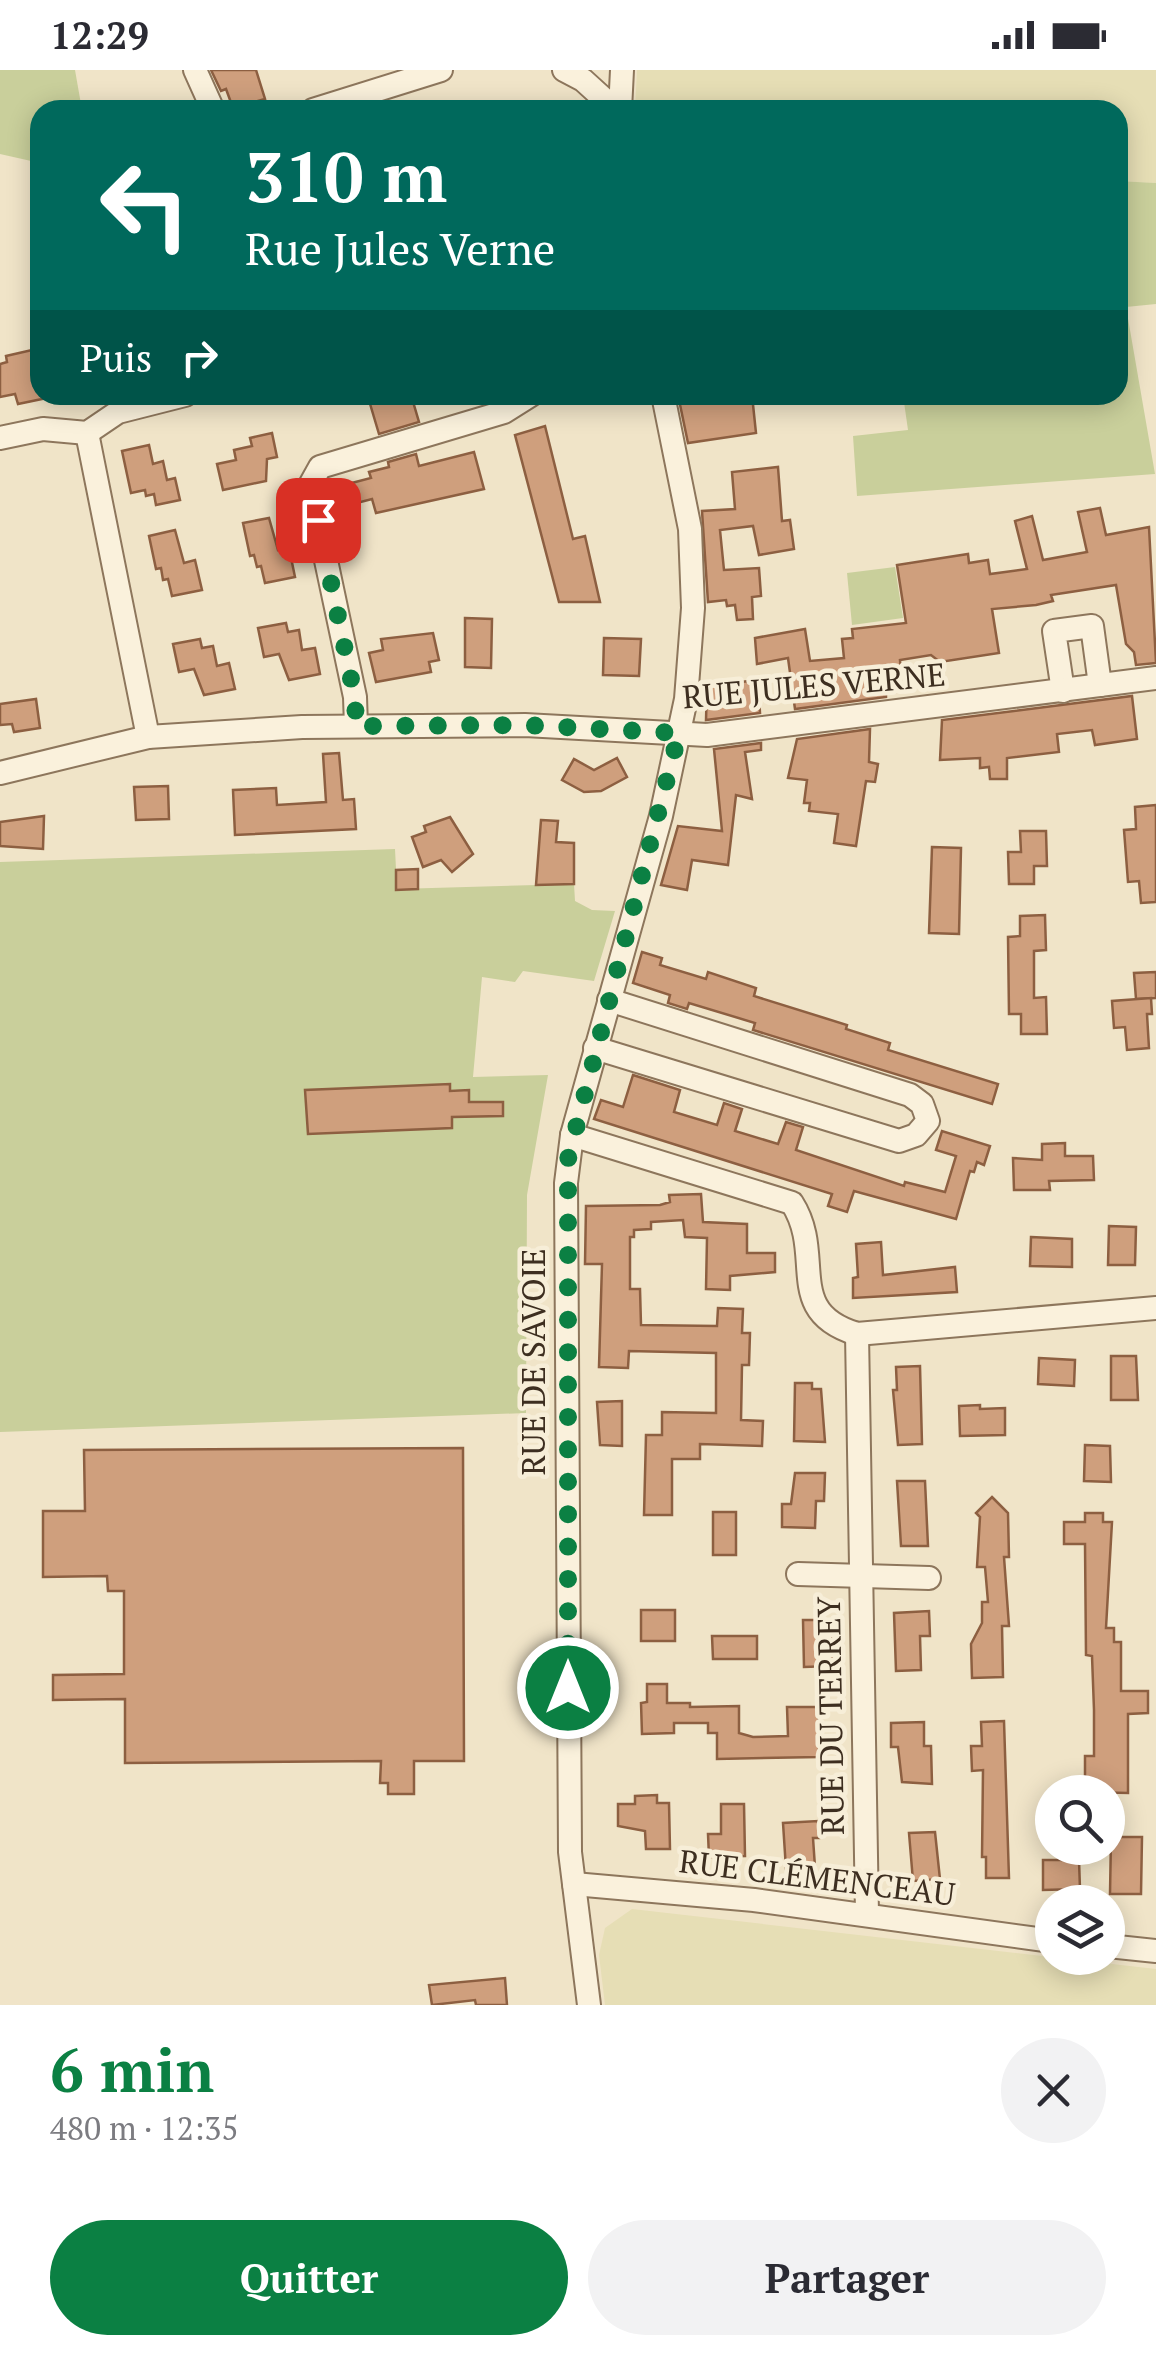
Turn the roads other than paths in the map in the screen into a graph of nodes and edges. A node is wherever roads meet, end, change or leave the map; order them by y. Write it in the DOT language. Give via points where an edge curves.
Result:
graph roads {
  1 [pos="195,70"];
  2 [pos="441,70"];
  3 [pos="564,70"];
  4 [pos="622,70"];
  5 [pos="208,100"];
  6 [pos="345,100"];
  7 [pos="607,100"];
  8 [pos="619,100"];
  9 [pos="146,405"];
  10 [pos="515,405"];
  11 [pos="665,405"];
  12 [pos="87,433"];
  13 [pos="0,438"];
  14 [pos="1156,678"];
  15 [pos="1100,685"];
  16 [pos="1062,690"];
  17 [pos="356,726"];
  18 [pos="679,733"];
  19 [pos="148,737"];
  20 [pos="0,773"];
  21 [pos="608,1000"];
  22 [pos="596,1048"];
  23 [pos="572,1135"];
  24 [pos="1156,1308"];
  25 [pos="857,1334"];
  26 [pos="798,1574"];
  27 [pos="861,1576"];
  28 [pos="930,1578"];
  29 [pos="574,1884"];
  30 [pos="867,1914"];
  31 [pos="1035,1939"];
  32 [pos="1125,1948"];
  33 [pos="1156,1951"];
  34 [pos="588,2005"];
  1 -- 5 [label="street"];
  2 -- 6 [label="street"];
  3 -- 7 [label="street"];
  4 -- 8 [label="street"];
  9 -- 12 [label="street" via="118,412"];
  10 -- 17 [label="street" via="312,475"];
  11 -- 18 [label="street, RUE DE SAVOIE" via="690,529 693,608"];
  12 -- 13 [label="street" via="43,429"];
  12 -- 19 [label="street"];
  14 -- 15 [label="street, RUE JULES VERNE"];
  15 -- 16 [label="street, RUE JULES VERNE"];
  15 -- 16 [label="street" via="1092,626 1054,631"];
  16 -- 18 [label="street, RUE JULES VERNE" via="718,734"];
  17 -- 18 [label="street, RUE JULES VERNE"];
  17 -- 19 [label="street, RUE JULES VERNE"];
  18 -- 21 [label="street, RUE DE SAVOIE"];
  19 -- 20 [label="street, RUE JULES VERNE"];
  21 -- 22 [label="street, RUE DE SAVOIE"];
  21 -- 22 [label="street" via="910,1095 928,1121 899,1141"];
  22 -- 23 [label="street, RUE DE SAVOIE"];
  23 -- 25 [label="street" via="792,1204 808,1242 809,1293 817,1310 831,1326"];
  23 -- 29 [label="street, RUE DE SAVOIE" via="566,1183 567,1727"];
  24 -- 25 [label="street"];
  25 -- 27 [label="street, RUE DU TERREY"];
  26 -- 27 [label="street, RUE DU TERREY"];
  27 -- 28 [label="street, RUE DU TERREY"];
  27 -- 30 [label="street, RUE DU TERREY"];
  29 -- 30 [label="street, RUE CLÉMENCEAU"];
  29 -- 34 [label="street, RUE DE SAVOIE"];
  30 -- 31 [label="street, RUE CLÉMENCEAU"];
  32 -- 33 [label="street"];
}
